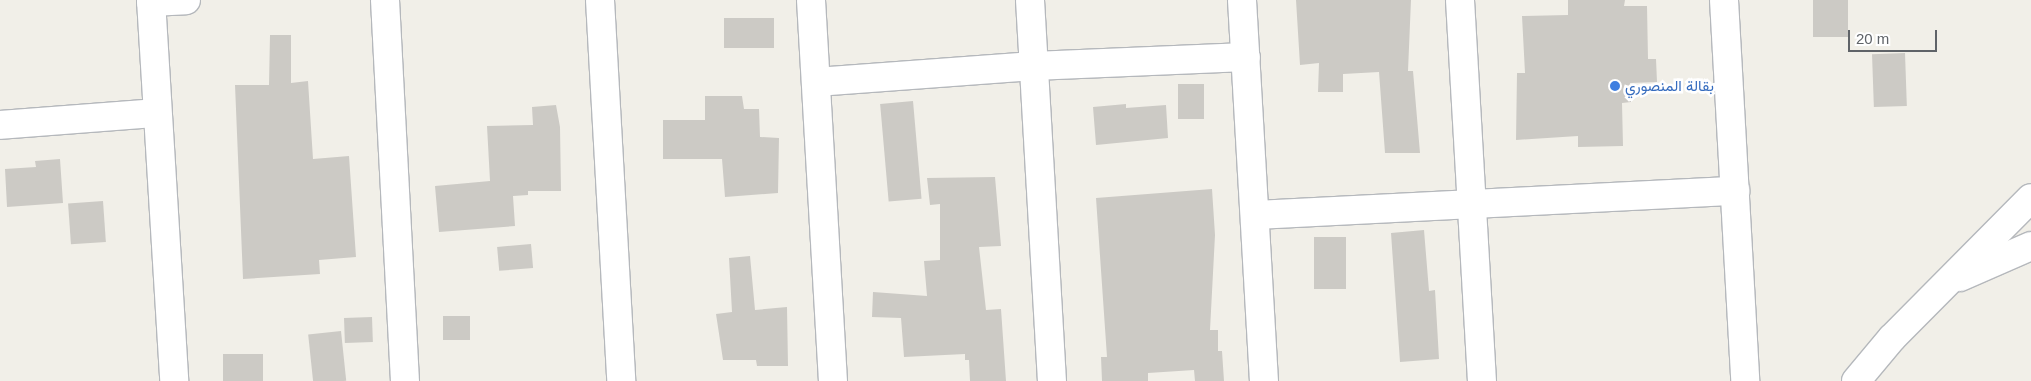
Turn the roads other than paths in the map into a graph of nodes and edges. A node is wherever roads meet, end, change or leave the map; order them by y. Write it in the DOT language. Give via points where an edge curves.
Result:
graph roads {
  1 [pos="186,0"];
  2 [pos="385,0"];
  3 [pos="600,0"];
  4 [pos="811,0"];
  5 [pos="1030,0"];
  6 [pos="1242,0"];
  7 [pos="1460,0"];
  8 [pos="1724,0"];
  9 [pos="151,1"];
  10 [pos="1246,57"];
  11 [pos="1034,66"];
  12 [pos="816,82"];
  13 [pos="158,113"];
  14 [pos="0,125"];
  15 [pos="1735,191"];
  16 [pos="2031,198"];
  17 [pos="1472,204"];
  18 [pos="1254,215"];
  19 [pos="2031,246"];
  20 [pos="1945,284"];
  21 [pos="174,381"];
  22 [pos="404,381"];
  23 [pos="621,381"];
  24 [pos="833,381"];
  25 [pos="1052,381"];
  26 [pos="1264,381"];
  27 [pos="1482,381"];
  28 [pos="1745,381"];
  29 [pos="1856,381"];
  1 -- 9 [label="street"];
  2 -- 22 [label="street"];
  3 -- 23 [label="street"];
  4 -- 12 [label="street"];
  5 -- 11 [label="street"];
  6 -- 10 [label="street"];
  7 -- 17 [label="street"];
  8 -- 15 [label="street"];
  9 -- 13 [label="street"];
  10 -- 11 [label="street"];
  10 -- 18 [label="street"];
  11 -- 12 [label="street"];
  11 -- 25 [label="street"];
  12 -- 24 [label="street"];
  13 -- 14 [label="street"];
  13 -- 21 [label="street"];
  15 -- 17 [label="street"];
  15 -- 28 [label="street"];
  16 -- 20 [label="street"];
  17 -- 18 [label="street"];
  17 -- 27 [label="street"];
  18 -- 26 [label="street"];
  19 -- 20 [label="street"];
  20 -- 29 [label="street" via="1892,338"];
}
